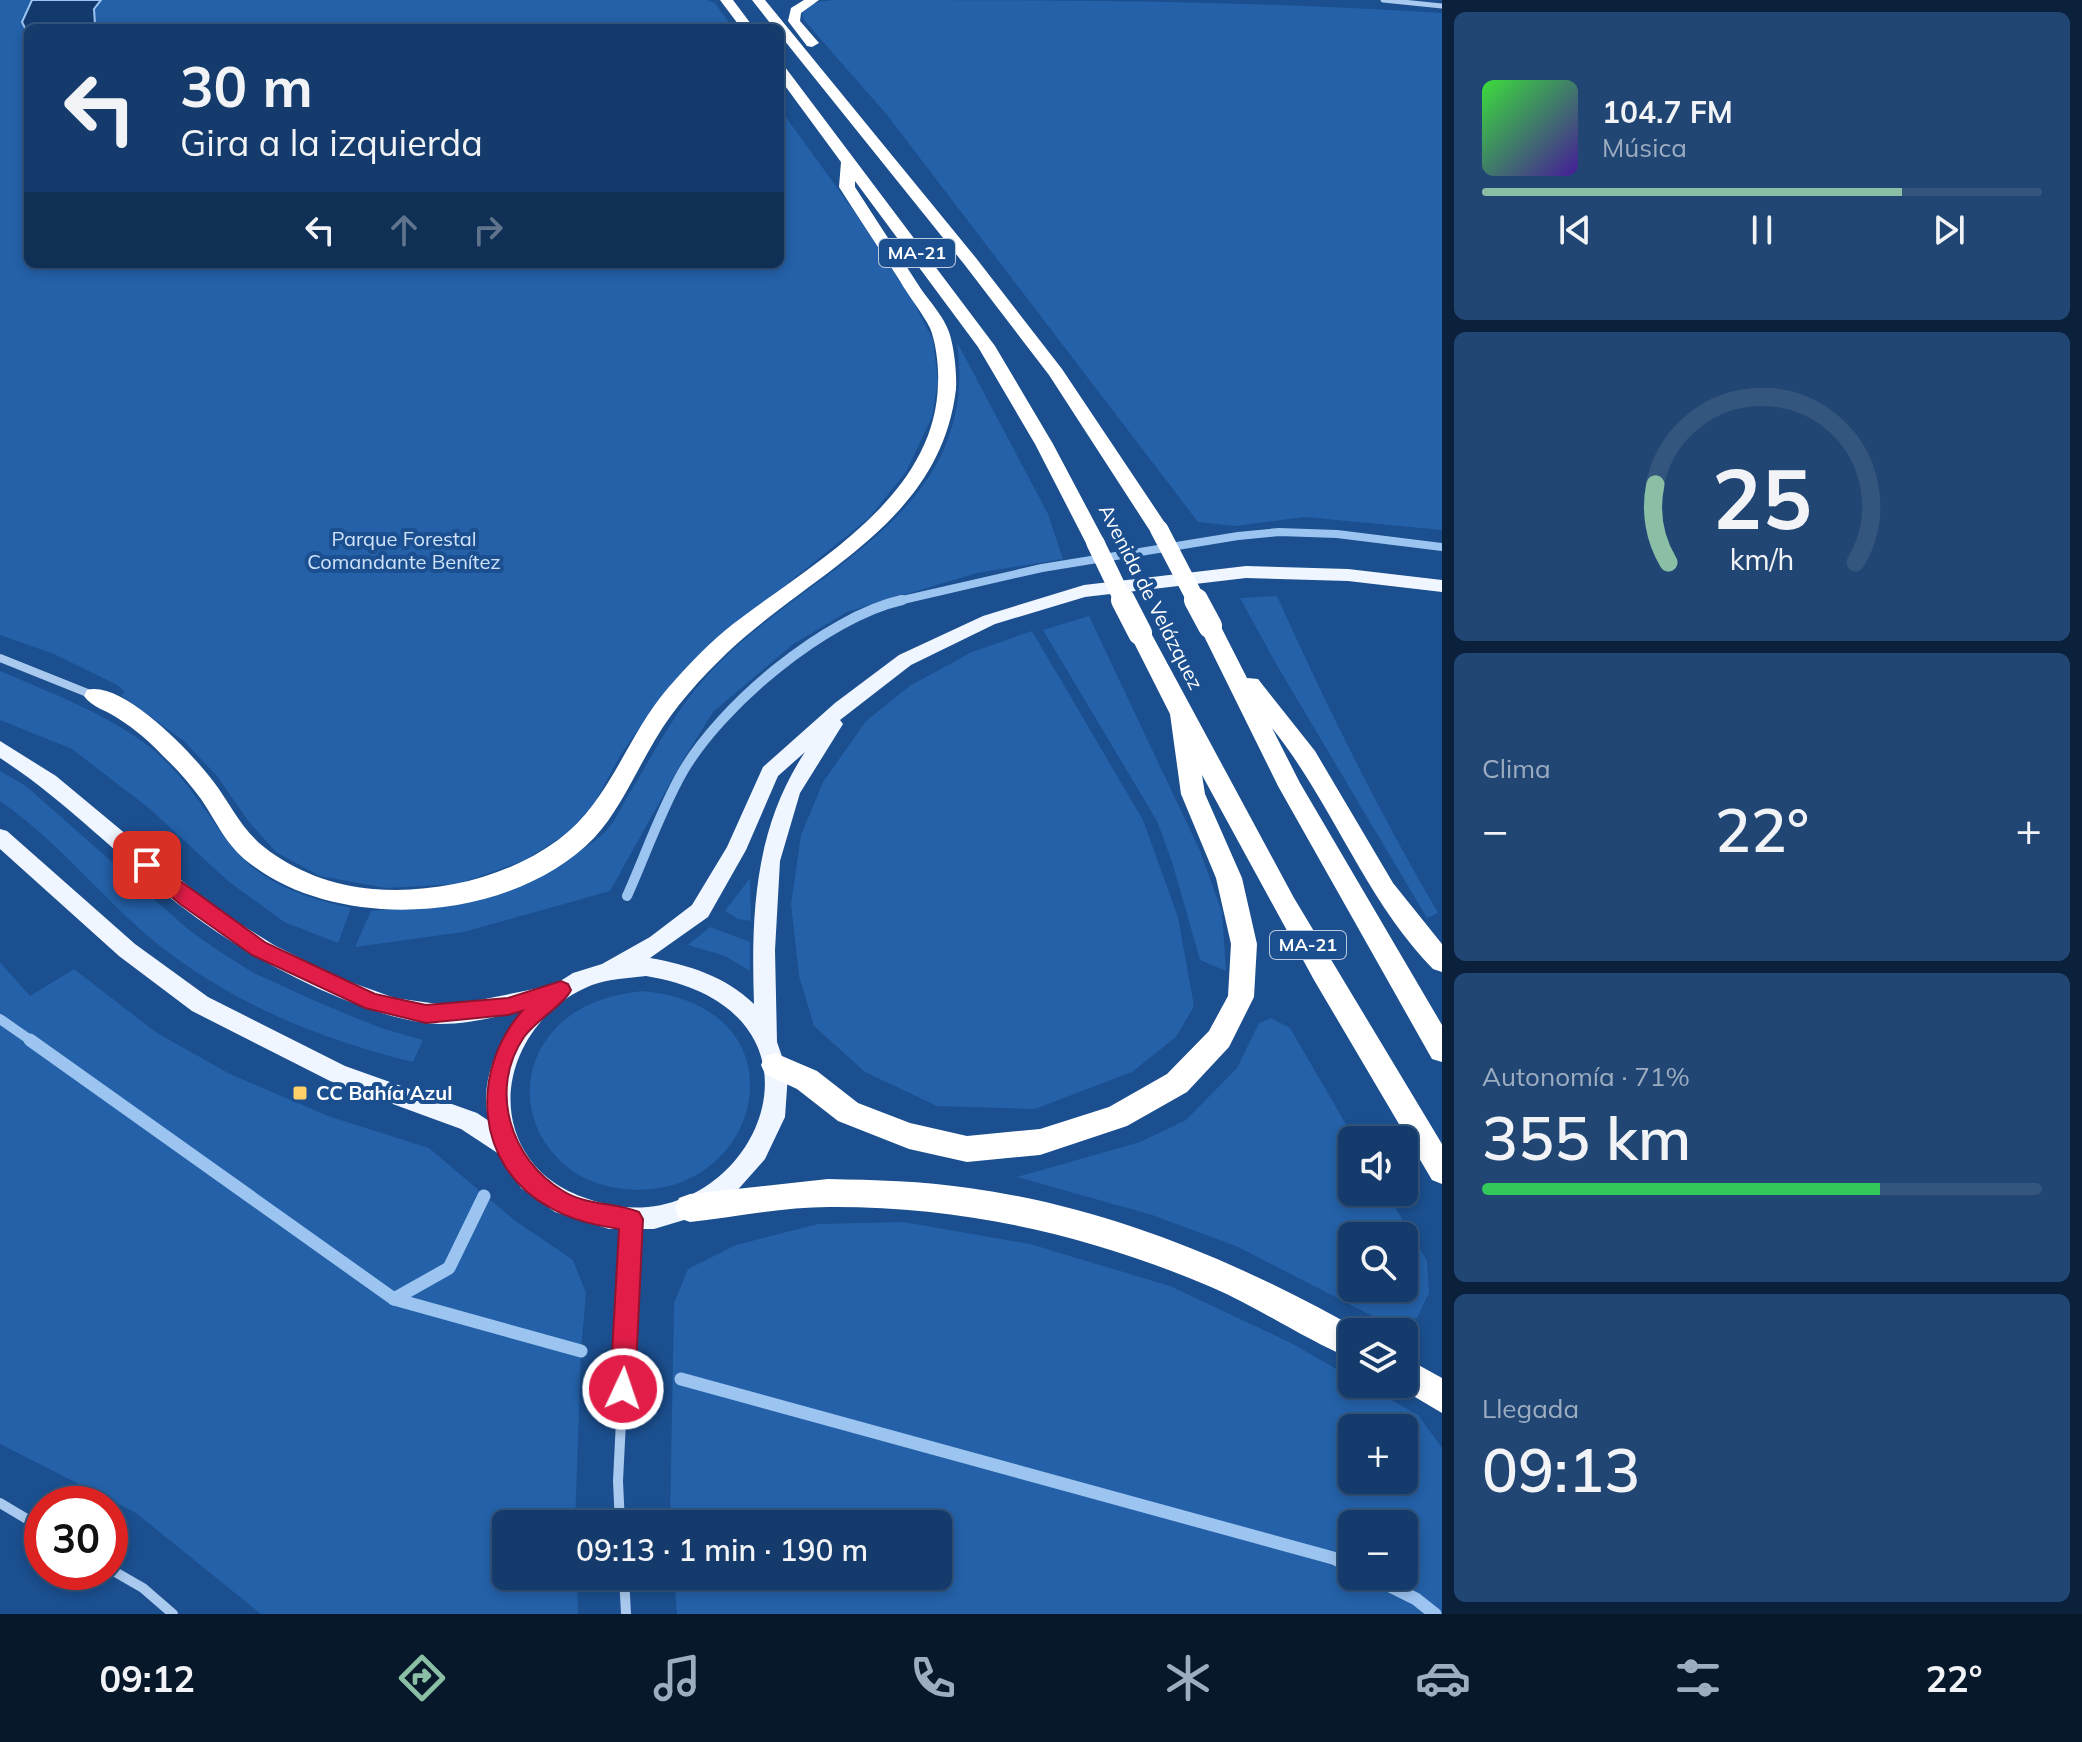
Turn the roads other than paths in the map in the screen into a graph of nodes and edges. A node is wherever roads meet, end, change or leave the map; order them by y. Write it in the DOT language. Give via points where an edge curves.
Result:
graph roads {
  1 [pos="726,0"];
  2 [pos="758,0"];
  3 [pos="813,0"];
  4 [pos="1383,0"];
  5 [pos="1442,6"];
  6 [pos="745,24"];
  7 [pos="777,24"];
  8 [pos="784,32"];
  9 [pos="784,75"];
  10 [pos="847,86"];
  11 [pos="863,105"];
  12 [pos="866,134"];
  13 [pos="849,160"];
  14 [pos="1442,586"];
  15 [pos="1214,635"];
  16 [pos="0,658"];
  17 [pos="95,696"];
  18 [pos="842,708"];
  19 [pos="1181,715"];
  20 [pos="0,748"];
  21 [pos="0,837"];
  22 [pos="1442,961"];
  23 [pos="607,972"];
  24 [pos="561,990"];
  25 [pos="1442,1050"];
  26 [pos="771,1053"];
  27 [pos="506,1146"];
  28 [pos="1442,1170"];
  29 [pos="690,1208"];
  30 [pos="631,1219"];
  31 [pos="1338,1335"];
  32 [pos="1418,1382"];
  33 [pos="1442,1397"];
  34 [pos="0,1503"];
  35 [pos="619,1510"];
  36 [pos="24,1517"];
  37 [pos="128,1579"];
  38 [pos="625,1590"];
  39 [pos="173,1614"];
  40 [pos="626,1614"];
  1 -- 6 [label="highway"];
  2 -- 7 [label="highway, Avenida de Velázquez / MA-21"];
  3 -- 10 [label="highway" via="795,11 794,21"];
  4 -- 5 [label="street"];
  8 -- 12 [label="highway, Avenida de Velázquez / MA-21"];
  9 -- 13 [label="highway, Avenida de Velázquez / MA-21"];
  11 -- 12 [label="highway"];
  12 -- 15 [label="highway, Avenida de Velázquez / MA-21, bridge" via="1056,373 1159,529"];
  13 -- 17 [label="highway" via="847,187 940,331 949,387 944,421 928,459 868,533 737,632 671,699 642,738 601,812 569,845 527,870 477,889 420,899 370,899 328,890 277,870 241,841 177,755 111,701"];
  13 -- 19 [label="highway, Avenida de Velázquez / MA-21, bridge" via="986,346 1044,444"];
  14 -- 18 [label="main road" via="1348,575 1246,572 1084,591 989,620 919,653"];
  15 -- 22 [label="highway" via="1306,756 1381,883"];
  15 -- 25 [label="highway, Avenida de Velázquez / MA-21" via="1290,786"];
  16 -- 17 [label="street"];
  18 -- 23 [label="main road" via="770,772 736,850 700,911"];
  18 -- 26 [label="main road" via="787,802 767,875 763,937"];
  19 -- 26 [label="highway" via="1193,794 1229,878 1244,944 1241,997 1219,1039 1177,1083 1117,1117 1040,1142 967,1149 909,1136 848,1112"];
  19 -- 28 [label="highway, Avenida de Velázquez / MA-21" via="1338,999"];
  20 -- 24 [label="main road" via="31,767 186,899 259,949 372,1002 426,1014 508,1007"];
  21 -- 27 [label="main road" via="127,950 200,1004 338,1074 469,1121"];
  23 -- 24 [label="main road"];
  23 -- 26 [label="main road" via="646,967 684,973 718,988 747,1011"];
  24 -- 27 [label="main road" via="536,1009 503,1059 496,1087 497,1117"];
  26 -- 29 [label="main road" via="777,1098 769,1132 751,1163 724,1189"];
  27 -- 30 [label="main road" via="526,1175 555,1199 591,1214"];
  29 -- 30 [label="main road"];
  29 -- 31 [label="highway" via="827,1193 971,1199 1081,1224 1194,1262"];
  30 -- 35 [label="street"];
  32 -- 33 [label="highway"];
  34 -- 36 [label="street"];
  37 -- 39 [label="street"];
  38 -- 40 [label="street"];
}
